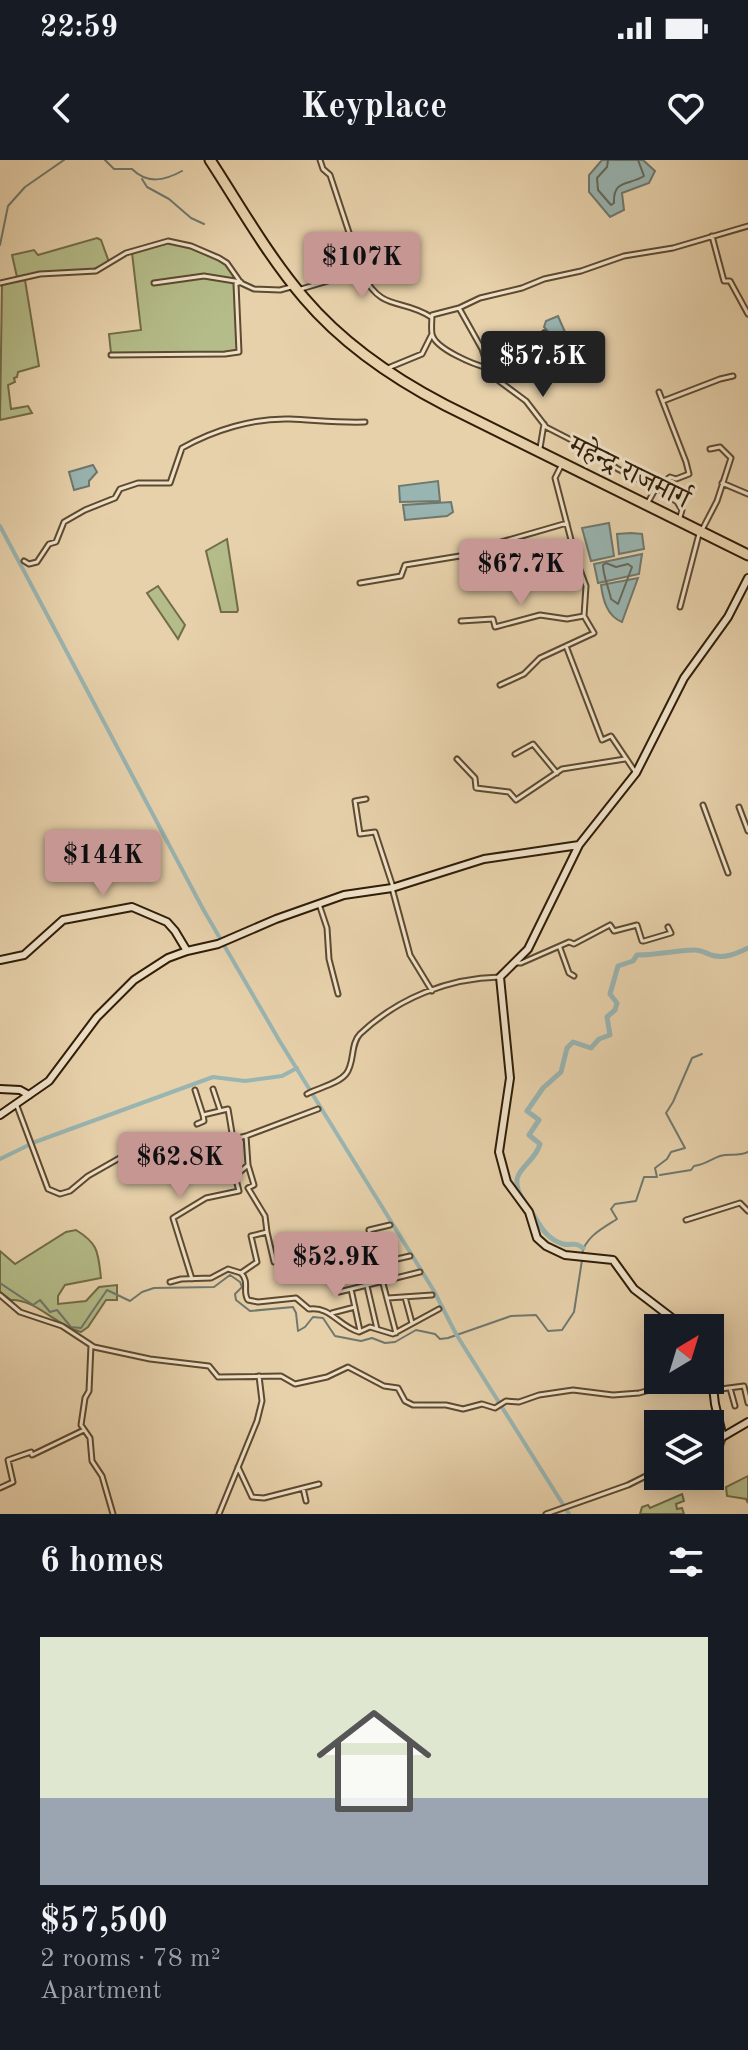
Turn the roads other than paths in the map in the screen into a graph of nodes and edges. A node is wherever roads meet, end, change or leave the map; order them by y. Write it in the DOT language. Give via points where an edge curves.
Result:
graph roads {
  1 [pos="210,160"];
  2 [pos="320,160"];
  3 [pos="748,226"];
  4 [pos="712,236"];
  5 [pos="363,275"];
  6 [pos="241,282"];
  7 [pos="0,283"];
  8 [pos="154,283"];
  9 [pos="296,287"];
  10 [pos="459,308"];
  11 [pos="748,314"];
  12 [pos="431,317"];
  13 [pos="544,333"];
  14 [pos="432,334"];
  15 [pos="111,355"];
  16 [pos="488,368"];
  17 [pos="385,370"];
  18 [pos="733,376"];
  19 [pos="659,392"];
  20 [pos="663,401"];
  21 [pos="365,422"];
  22 [pos="544,424"];
  23 [pos="710,449"];
  24 [pos="544,454"];
  25 [pos="563,463"];
  26 [pos="722,483"];
  27 [pos="656,488"];
  28 [pos="748,494"];
  29 [pos="647,504"];
  30 [pos="679,520"];
  31 [pos="567,523"];
  32 [pos="701,531"];
  33 [pos="748,555"];
  34 [pos="24,561"];
  35 [pos="748,578"];
  36 [pos="360,583"];
  37 [pos="680,607"];
  38 [pos="584,616"];
  39 [pos="461,621"];
  40 [pos="566,646"];
  41 [pos="500,685"];
  42 [pos="515,754"];
  43 [pos="457,759"];
  44 [pos="625,759"];
  45 [pos="557,773"];
  46 [pos="636,773"];
  47 [pos="366,799"];
  48 [pos="703,805"];
  49 [pos="739,807"];
  50 [pos="748,831"];
  51 [pos="579,845"];
  52 [pos="728,873"];
  53 [pos="393,887"];
  54 [pos="319,904"];
  55 [pos="668,927"];
  56 [pos="559,947"];
  57 [pos="187,951"];
  58 [pos="0,960"];
  59 [pos="515,963"];
  60 [pos="574,976"];
  61 [pos="500,977"];
  62 [pos="432,991"];
  63 [pos="338,994"];
  64 [pos="0,1089"];
  65 [pos="213,1089"];
  66 [pos="195,1090"];
  67 [pos="308,1094"];
  68 [pos="29,1095"];
  69 [pos="16,1104"];
  70 [pos="318,1109"];
  71 [pos="220,1110"];
  72 [pos="0,1115"];
  73 [pos="203,1115"];
  74 [pos="197,1124"];
  75 [pos="246,1136"];
  76 [pos="233,1139"];
  77 [pos="222,1141"];
  78 [pos="248,1165"];
  79 [pos="241,1171"];
  80 [pos="748,1211"];
  81 [pos="686,1220"];
  82 [pos="390,1225"];
  83 [pos="267,1232"];
  84 [pos="410,1256"];
  85 [pos="274,1262"];
  86 [pos="379,1264"];
  87 [pos="362,1267"];
  88 [pos="420,1272"];
  89 [pos="241,1273"];
  90 [pos="192,1279"];
  91 [pos="170,1282"];
  92 [pos="384,1282"];
  93 [pos="367,1286"];
  94 [pos="351,1289"];
  95 [pos="339,1292"];
  96 [pos="0,1295"];
  97 [pos="432,1295"];
  98 [pos="405,1297"];
  99 [pos="388,1298"];
  100 [pos="355,1307"];
  101 [pos="439,1309"];
  102 [pos="332,1313"];
  103 [pos="667,1314"];
  104 [pos="412,1323"];
  105 [pos="377,1329"];
  106 [pos="360,1331"];
  107 [pos="396,1333"];
  108 [pos="91,1345"];
  109 [pos="259,1376"];
  110 [pos="724,1388"];
  111 [pos="730,1388"];
  112 [pos="644,1392"];
  113 [pos="748,1403"];
  114 [pos="735,1406"];
  115 [pos="748,1422"];
  116 [pos="84,1430"];
  117 [pos="724,1436"];
  118 [pos="238,1467"];
  119 [pos="644,1477"];
  120 [pos="319,1484"];
  121 [pos="0,1488"];
  122 [pos="303,1488"];
  123 [pos="306,1501"];
  124 [pos="113,1514"];
  125 [pos="219,1514"];
  126 [pos="546,1514"];
  1 -- 9 [label="highway, महेन्द्र राजमार्ग"];
  2 -- 5 [label="street" via="330,175"];
  3 -- 4 [label="street"];
  4 -- 10 [label="street" via="624,256"];
  4 -- 11 [label="street" via="724,281 730,281"];
  5 -- 9 [label="street"];
  5 -- 12 [label="street" via="380,299"];
  6 -- 7 [label="street" via="219,258 168,241 126,253 96,271"];
  6 -- 8 [label="street" via="204,276"];
  6 -- 9 [label="street" via="254,289"];
  6 -- 15 [label="street" via="236,284 239,352"];
  9 -- 17 [label="highway, महेन्द्र राजमार्ग" via="340,335"];
  10 -- 12 [label="street"];
  10 -- 16 [label="street"];
  12 -- 14 [label="street"];
  13 -- 16 [label="street" via="521,361 505,369"];
  14 -- 16 [label="street" via="446,349"];
  14 -- 17 [label="street" via="422,354"];
  16 -- 22 [label="street"];
  17 -- 24 [label="highway, महेन्द्र राजमार्ग"];
  18 -- 20 [label="street"];
  19 -- 20 [label="street"];
  20 -- 27 [label="street" via="689,474 670,477"];
  21 -- 34 [label="street" via="253,422 199,440 182,448 170,483 120,489 118,496 64,522 56,542 37,562"];
  22 -- 24 [label="street"];
  22 -- 27 [label="street"];
  23 -- 26 [label="street" via="720,447 731,458"];
  24 -- 25 [label="highway, महेन्द्र राजमार्ग"];
  25 -- 29 [label="highway, महेन्द्र राजमार्ग"];
  25 -- 31 [label="street" via="555,478"];
  26 -- 28 [label="street"];
  26 -- 32 [label="street"];
  27 -- 29 [label="street"];
  27 -- 30 [label="street" via="680,507"];
  29 -- 30 [label="highway, महेन्द्र राजमार्ग"];
  30 -- 32 [label="highway, महेन्द्र राजमार्ग"];
  31 -- 36 [label="street" via="466,555 405,565 401,576"];
  31 -- 38 [label="street" via="586,586"];
  32 -- 33 [label="highway, महेन्द्र राजमार्ग"];
  32 -- 37 [label="street"];
  35 -- 46 [label="street" via="728,617 684,678"];
  38 -- 39 [label="street" via="540,615 495,627 493,619"];
  38 -- 40 [label="street" via="594,633"];
  40 -- 41 [label="street"];
  40 -- 44 [label="street" via="602,740 611,736"];
  42 -- 45 [label="street" via="533,744"];
  43 -- 45 [label="street" via="475,778 476,788 509,792 516,800"];
  44 -- 45 [label="street"];
  44 -- 46 [label="street"];
  46 -- 51 [label="street"];
  47 -- 53 [label="street" via="355,801 360,834 375,832"];
  48 -- 52 [label="street"];
  49 -- 50 [label="street"];
  51 -- 53 [label="street" via="484,859"];
  51 -- 59 [label="street" via="528,949"];
  53 -- 54 [label="street"];
  53 -- 62 [label="street" via="410,955"];
  54 -- 57 [label="street"];
  54 -- 63 [label="street"];
  55 -- 56 [label="street" via="671,933 642,941 637,925 614,931 610,925"];
  56 -- 59 [label="street"];
  56 -- 60 [label="street"];
  57 -- 58 [label="street" via="167,922 132,907 63,920 24,955"];
  57 -- 68 [label="street" via="134,980 90,1024 55,1075"];
  59 -- 61 [label="street"];
  61 -- 62 [label="street" via="465,980"];
  61 -- 103 [label="street" via="510,1078 501,1164 511,1191 533,1220 537,1238 555,1252 613,1260 634,1289"];
  62 -- 67 [label="street" via="400,1002 358,1035 344,1077"];
  64 -- 68 [label="street"];
  65 -- 71 [label="street"];
  66 -- 73 [label="street"];
  68 -- 69 [label="street"];
  69 -- 72 [label="street"];
  69 -- 77 [label="street" via="48,1189 60,1194 139,1147 188,1151"];
  70 -- 75 [label="street"];
  71 -- 73 [label="street"];
  71 -- 76 [label="street" via="228,1109"];
  73 -- 74 [label="street" via="204,1121"];
  75 -- 76 [label="street"];
  75 -- 78 [label="street"];
  76 -- 77 [label="street"];
  77 -- 79 [label="street"];
  78 -- 79 [label="street"];
  78 -- 83 [label="street" via="254,1185 248,1188 265,1216"];
  79 -- 90 [label="street" via="235,1176 239,1191 206,1198 173,1218"];
  80 -- 81 [label="street" via="740,1203"];
  82 -- 86 [label="street" via="369,1230"];
  83 -- 85 [label="street"];
  83 -- 89 [label="street" via="251,1236 257,1262"];
  84 -- 86 [label="street"];
  86 -- 87 [label="street"];
  86 -- 92 [label="street"];
  88 -- 92 [label="street"];
  89 -- 90 [label="street" via="228,1269 211,1278"];
  89 -- 102 [label="street" via="251,1302 293,1297 309,1309"];
  90 -- 91 [label="street"];
  92 -- 93 [label="street"];
  92 -- 99 [label="street"];
  93 -- 94 [label="street"];
  93 -- 105 [label="street"];
  94 -- 95 [label="street"];
  94 -- 100 [label="street"];
  96 -- 108 [label="street" via="20,1312 62,1326"];
  97 -- 98 [label="street"];
  98 -- 99 [label="street"];
  98 -- 104 [label="street"];
  99 -- 107 [label="street"];
  100 -- 102 [label="street"];
  100 -- 106 [label="street"];
  101 -- 104 [label="street"];
  102 -- 106 [label="street" via="340,1324"];
  104 -- 107 [label="street"];
  105 -- 106 [label="street"];
  105 -- 107 [label="street"];
  108 -- 109 [label="street" via="209,1366 218,1377"];
  108 -- 116 [label="street"];
  109 -- 112 [label="street" via="283,1377 297,1385 348,1367 398,1388 413,1405 463,1409 482,1404 495,1408 506,1401 575,1389 613,1395"];
  109 -- 118 [label="street" via="262,1401"];
  110 -- 111 [label="street"];
  111 -- 113 [label="street" via="744,1386"];
  111 -- 114 [label="street"];
  115 -- 117 [label="street"];
  116 -- 121 [label="street" via="32,1455 8,1460 13,1482"];
  116 -- 124 [label="street"];
  118 -- 122 [label="street" via="252,1497"];
  118 -- 125 [label="street"];
  119 -- 126 [label="street"];
  120 -- 122 [label="street"];
  122 -- 123 [label="street"];
}
